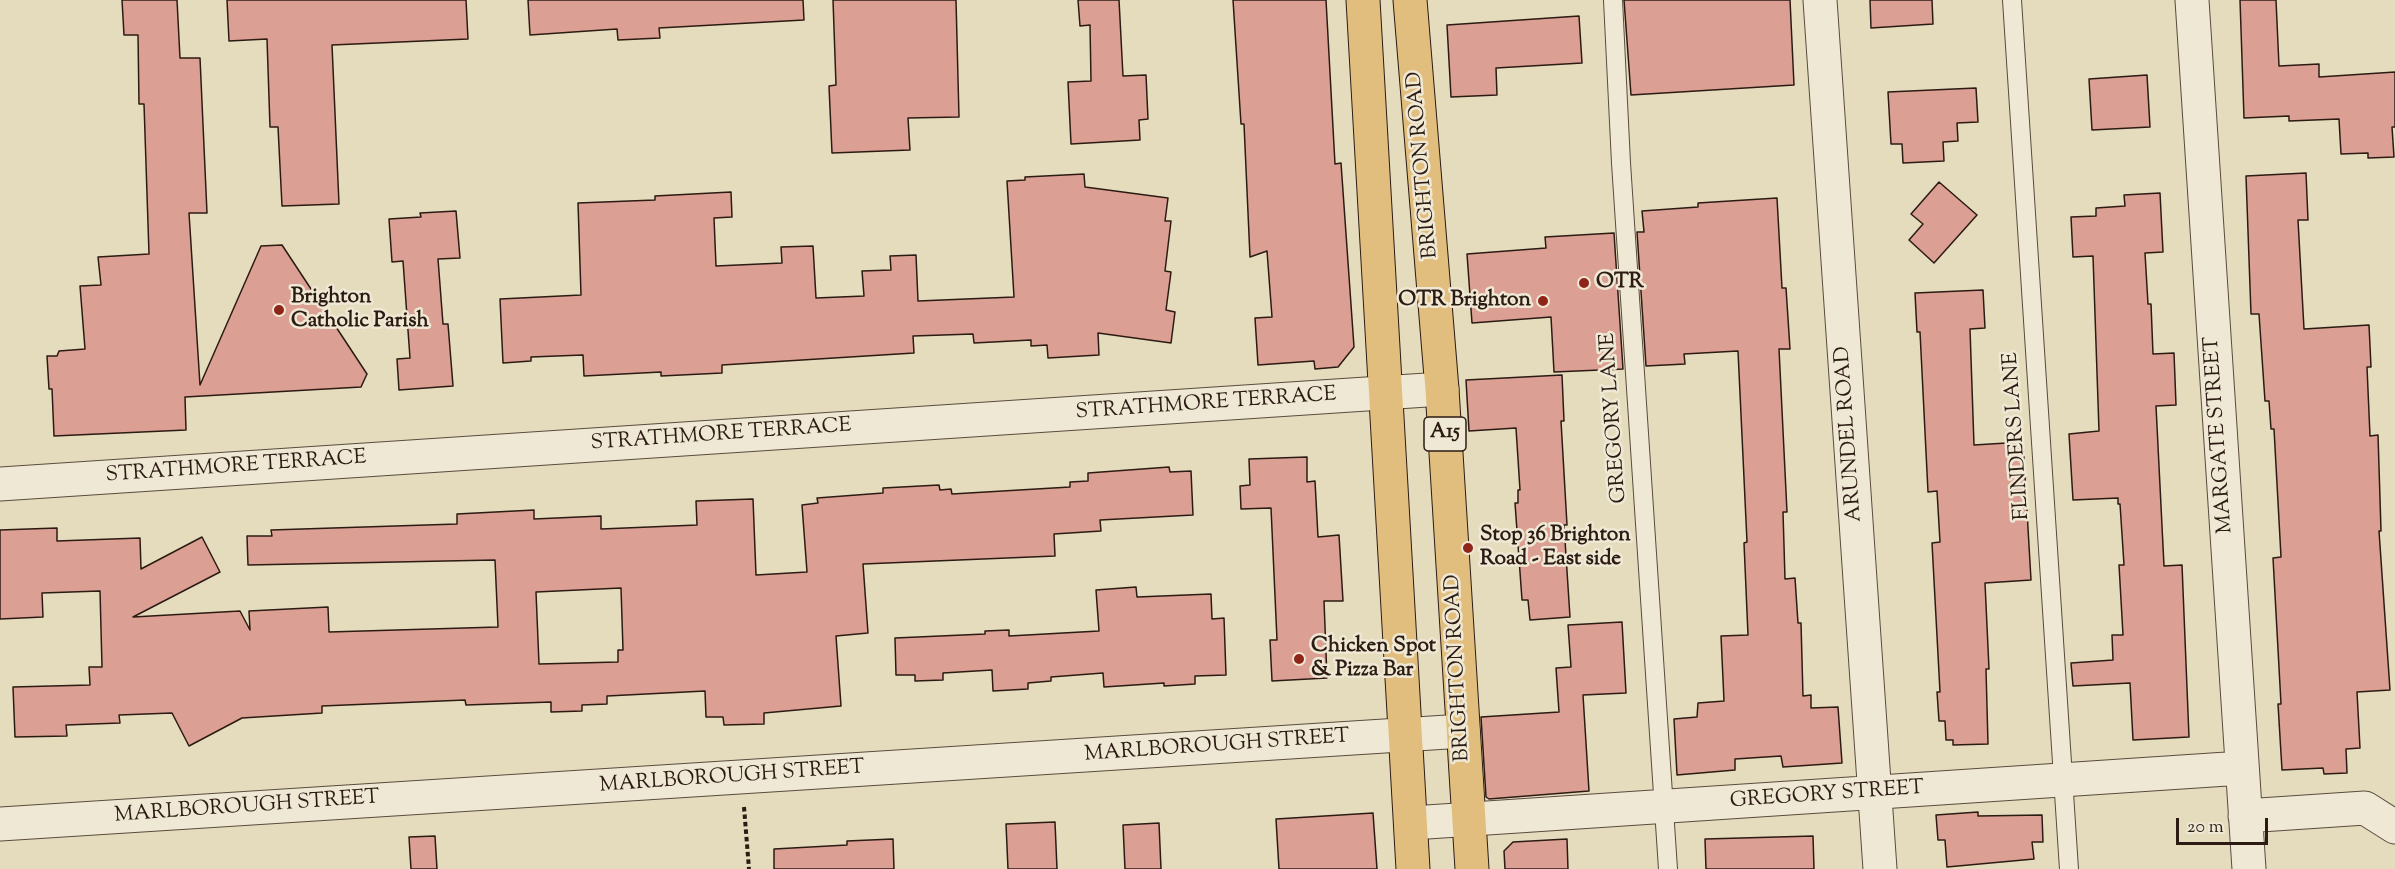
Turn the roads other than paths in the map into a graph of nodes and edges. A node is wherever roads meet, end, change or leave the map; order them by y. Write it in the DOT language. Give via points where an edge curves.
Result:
graph roads {
  1 [pos="1363,0"];
  2 [pos="1410,0"];
  3 [pos="1613,0"];
  4 [pos="1820,0"];
  5 [pos="2012,0"];
  6 [pos="2192,0"];
  7 [pos="1442,389"];
  8 [pos="1385,393"];
  9 [pos="0,484"];
  10 [pos="1463,731"];
  11 [pos="1407,735"];
  12 [pos="2242,768"];
  13 [pos="2063,782"];
  14 [pos="1875,792"];
  15 [pos="1664,806"];
  16 [pos="2245,816"];
  17 [pos="1468,819"];
  18 [pos="1412,823"];
  19 [pos="0,824"];
  20 [pos="2395,827"];
  21 [pos="1413,869"];
  22 [pos="1472,869"];
  23 [pos="1668,869"];
  24 [pos="1880,869"];
  25 [pos="2069,869"];
  26 [pos="2248,869"];
  1 -- 8 [label="main road"];
  2 -- 7 [label="main road, BRIGHTON ROAD / A15"];
  3 -- 15 [label="lane, GREGORY LANE"];
  4 -- 14 [label="street, ARUNDEL ROAD"];
  5 -- 13 [label="lane, FLINDERS LANE"];
  6 -- 12 [label="street, MARGATE STREET"];
  7 -- 8 [label="street, STRATHMORE TERRACE"];
  7 -- 10 [label="main road, BRIGHTON ROAD / A15"];
  8 -- 9 [label="street, STRATHMORE TERRACE"];
  8 -- 11 [label="main road"];
  10 -- 11 [label="street, MARLBOROUGH STREET"];
  10 -- 17 [label="main road, BRIGHTON ROAD / A15"];
  11 -- 18 [label="main road"];
  11 -- 19 [label="street, MARLBOROUGH STREET"];
  12 -- 13 [label="street, GREGORY STREET"];
  12 -- 16 [label="street, MARGATE STREET"];
  13 -- 14 [label="street, GREGORY STREET"];
  13 -- 25 [label="lane, FLINDERS LANE"];
  14 -- 15 [label="street, GREGORY STREET"];
  14 -- 24 [label="street, ARUNDEL ROAD"];
  15 -- 17 [label="street, GREGORY STREET"];
  15 -- 23 [label="lane, GREGORY LANE"];
  16 -- 20 [label="street" via="2365,808"];
  16 -- 26 [label="street, MARGATE STREET"];
  17 -- 18 [label="street, GREGORY STREET"];
  17 -- 22 [label="main road, BRIGHTON ROAD / A15"];
  18 -- 21 [label="main road"];
}
